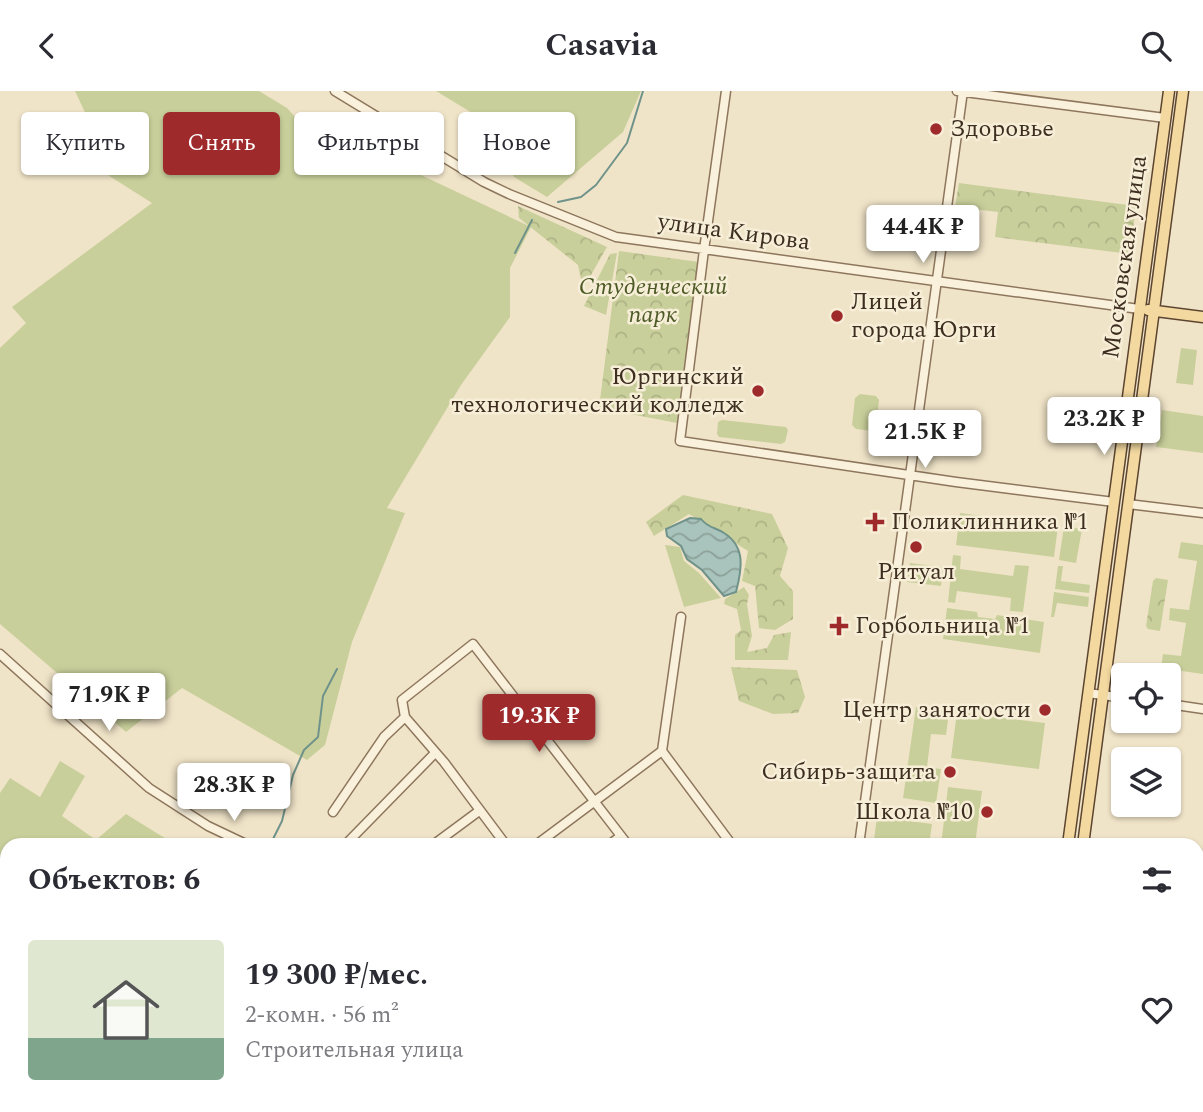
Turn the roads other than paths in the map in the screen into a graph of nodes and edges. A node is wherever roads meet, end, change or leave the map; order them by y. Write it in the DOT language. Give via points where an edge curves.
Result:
graph roads {
  1 [pos="335,91"];
  2 [pos="726,91"];
  3 [pos="957,91"];
  4 [pos="963,91"];
  5 [pos="1169,91"];
  6 [pos="1183,91"];
  7 [pos="1165,118"];
  8 [pos="704,250"];
  9 [pos="937,281"];
  10 [pos="1139,309"];
  11 [pos="1154,311"];
  12 [pos="1203,317"];
  13 [pos="910,475"];
  14 [pos="1114,502"];
  15 [pos="1128,504"];
  16 [pos="1203,513"];
  17 [pos="681,617"];
  18 [pos="0,654"];
  19 [pos="1088,693"];
  20 [pos="1103,695"];
  21 [pos="1111,696"];
  22 [pos="1181,706"];
  23 [pos="1203,709"];
  24 [pos="405,717"];
  25 [pos="662,751"];
  26 [pos="435,753"];
  27 [pos="595,801"];
  28 [pos="479,811"];
  29 [pos="333,812"];
  30 [pos="621,836"];
  31 [pos="233,838"];
  32 [pos="352,838"];
  33 [pos="442,838"];
  34 [pos="500,838"];
  35 [pos="545,838"];
  36 [pos="618,838"];
  37 [pos="727,838"];
  38 [pos="860,838"];
  39 [pos="1069,838"];
  40 [pos="1084,838"];
  1 -- 8 [label="street, улица Кирова" via="509,194 610,235"];
  2 -- 8 [label="street"];
  3 -- 4 [label="street"];
  4 -- 7 [label="street"];
  4 -- 9 [label="street"];
  5 -- 7 [label="main road, Московская улица"];
  6 -- 11 [label="main road, Московская улица"];
  7 -- 10 [label="main road, Московская улица"];
  8 -- 9 [label="street, улица Кирова"];
  8 -- 13 [label="street" via="680,441"];
  9 -- 10 [label="street, улица Кирова"];
  9 -- 13 [label="street"];
  10 -- 11 [label="main road, улица Кирова"];
  10 -- 14 [label="main road, Московская улица"];
  11 -- 12 [label="main road, улица Кирова"];
  11 -- 15 [label="main road, Московская улица"];
  13 -- 14 [label="street"];
  13 -- 38 [label="street"];
  14 -- 19 [label="main road, Московская улица"];
  15 -- 16 [label="street"];
  15 -- 20 [label="main road, Московская улица"];
  17 -- 25 [label="street"];
  18 -- 31 [label="street" via="149,788"];
  19 -- 20 [label="street"];
  19 -- 39 [label="main road, Московская улица"];
  20 -- 21 [label="street"];
  20 -- 40 [label="main road, Московская улица"];
  22 -- 23 [label="street"];
  24 -- 26 [label="street"];
  24 -- 27 [label="street" via="402,700 473,645"];
  24 -- 29 [label="street" via="384,737"];
  25 -- 27 [label="street"];
  25 -- 37 [label="street"];
  26 -- 28 [label="street"];
  26 -- 32 [label="street"];
  27 -- 30 [label="street"];
  27 -- 35 [label="street"];
  28 -- 33 [label="street"];
  28 -- 34 [label="street"];
  30 -- 36 [label="street"];
}
